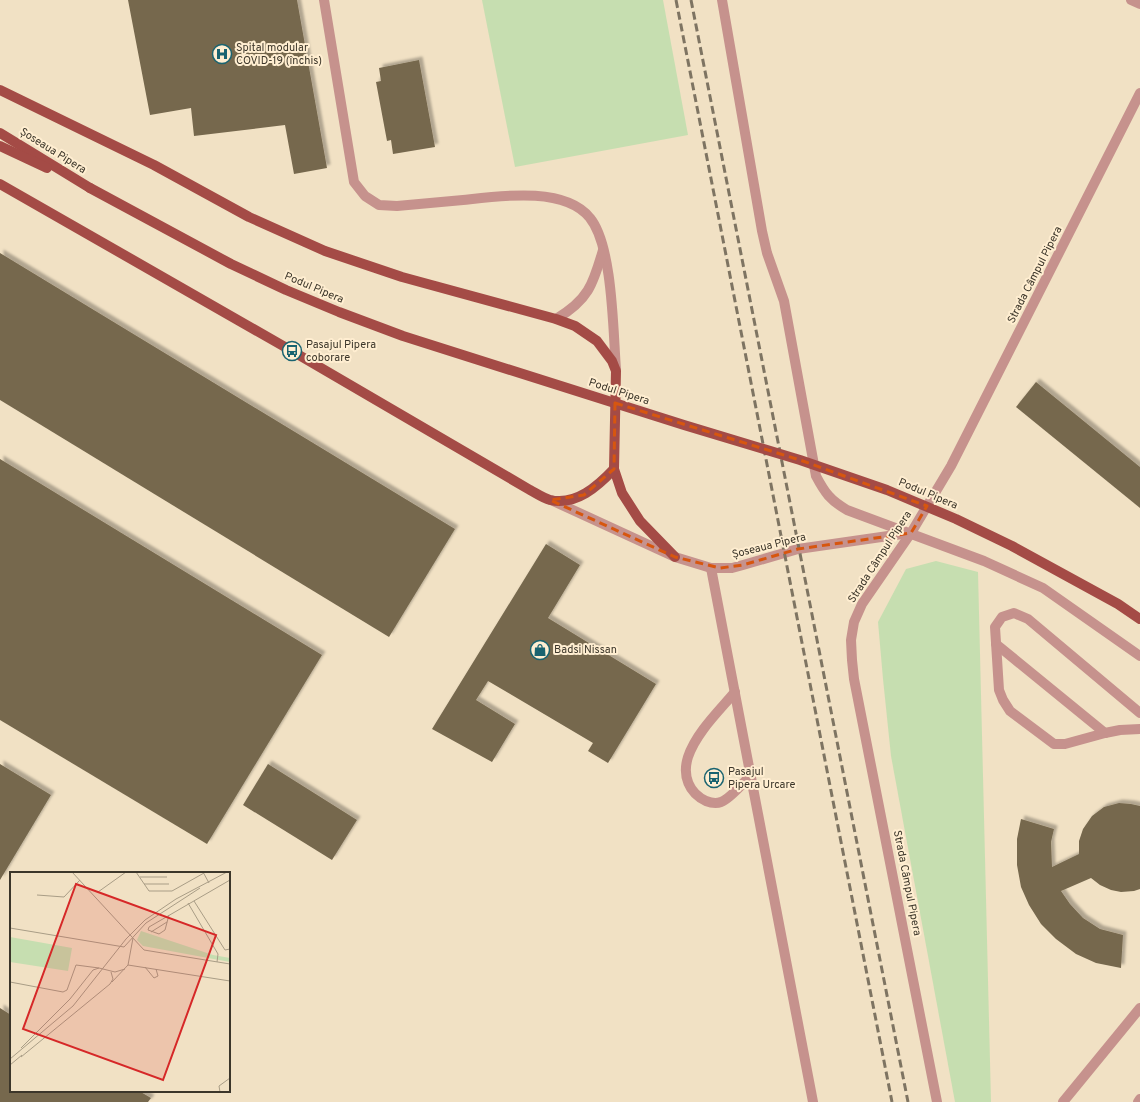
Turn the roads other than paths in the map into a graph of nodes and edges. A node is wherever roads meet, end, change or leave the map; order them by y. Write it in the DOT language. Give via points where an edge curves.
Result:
graph roads {
  1 [pos="324,0"];
  2 [pos="722,0"];
  3 [pos="1131,0"];
  4 [pos="1140,4"];
  5 [pos="0,90"];
  6 [pos="1140,94"];
  7 [pos="0,133"];
  8 [pos="0,146"];
  9 [pos="0,184"];
  10 [pos="90,188"];
  11 [pos="603,248"];
  12 [pos="556,319"];
  13 [pos="616,371"];
  14 [pos="614,469"];
  15 [pos="550,500"];
  16 [pos="911,533"];
  17 [pos="675,557"];
  18 [pos="711,568"];
  19 [pos="1140,619"];
  20 [pos="996,644"];
  21 [pos="1140,656"];
  22 [pos="735,692"];
  23 [pos="1140,713"];
  24 [pos="1140,729"];
  25 [pos="1105,733"];
  26 [pos="751,775"];
  27 [pos="1140,1008"];
  28 [pos="1140,1099"];
  29 [pos="813,1102"];
  30 [pos="937,1102"];
  31 [pos="1063,1102"];
  32 [pos="1138,1102"];
  1 -- 11 [label="street" via="354,182 365,196 379,205 397,206 517,195 565,201 591,218"];
  2 -- 16 [label="street" via="762,230 767,253 784,301 816,476 835,503 847,510"];
  3 -- 4 [label="street"];
  5 -- 12 [label="main road" via="154,165 249,217 325,251 402,277"];
  6 -- 16 [label="street, Strada Câmpul Pipera" via="951,466"];
  7 -- 10 [label="main road, Șoseaua Pipera"];
  8 -- 10 [label="main road, Șoseaua Pipera"];
  9 -- 15 [label="main road"];
  10 -- 19 [label="main road, Podul Pipera, bridge" via="231,264 339,312 411,338 888,490 1012,546 1097,592"];
  11 -- 12 [label="street" via="596,274 586,294 571,310"];
  11 -- 13 [label="street" via="609,282"];
  12 -- 13 [label="main road" via="575,326 597,341"];
  13 -- 14 [label="main road"];
  14 -- 15 [label="main road" via="599,485 584,495"];
  14 -- 17 [label="main road" via="622,493 640,521"];
  15 -- 17 [label="street, Șoseaua Pipera"];
  16 -- 18 [label="street, Șoseaua Pipera" via="798,549 732,568"];
  16 -- 21 [label="street" via="984,561 1043,588"];
  16 -- 30 [label="street, Strada Câmpul Pipera" via="862,604 854,622 851,640 852,660"];
  17 -- 18 [label="street, Șoseaua Pipera"];
  18 -- 22 [label="street"];
  20 -- 23 [label="street" via="995,627 1002,617 1014,613 1028,620"];
  20 -- 25 [label="street"];
  20 -- 25 [label="street" via="1000,690 1010,711 1054,744 1065,744"];
  22 -- 26 [label="street"];
  22 -- 26 [label="street" via="697,740 686,765 687,779 691,790 701,799 711,803 722,802"];
  24 -- 25 [label="street"];
  26 -- 29 [label="street"];
  27 -- 31 [label="street"];
  28 -- 32 [label="street"];
}
